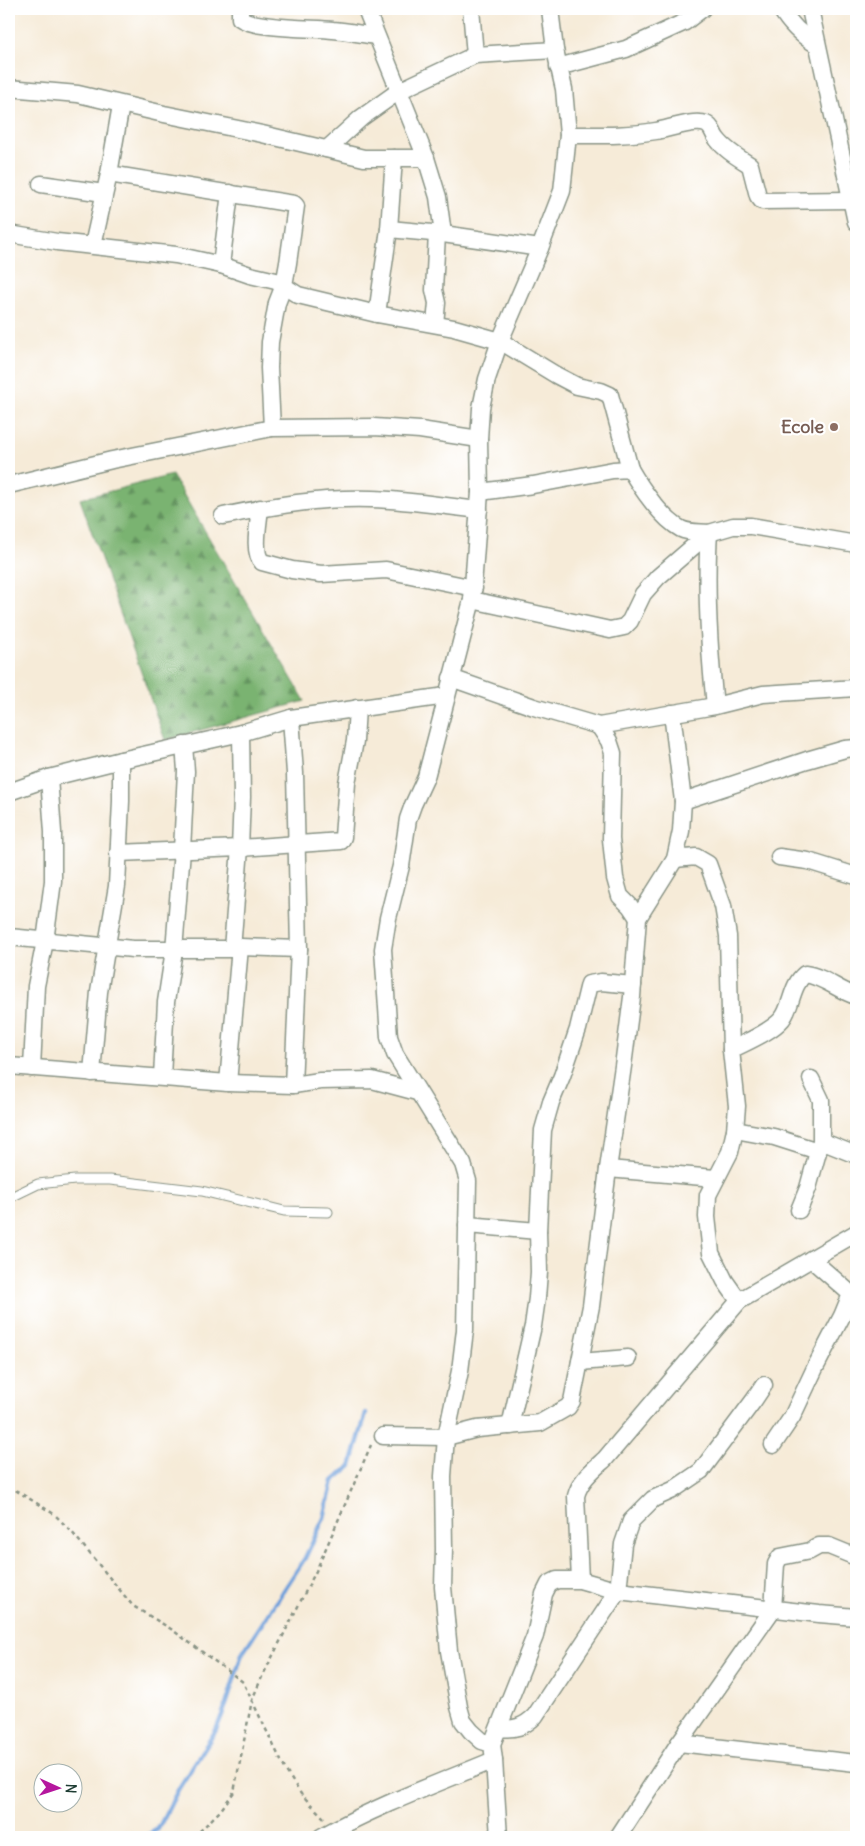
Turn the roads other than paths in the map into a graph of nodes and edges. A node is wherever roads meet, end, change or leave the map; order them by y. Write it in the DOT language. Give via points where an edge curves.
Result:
graph roads {
  1 [pos="240,9"];
  2 [pos="366,9"];
  3 [pos="471,9"];
  4 [pos="550,9"];
  5 [pos="702,9"];
  6 [pos="781,9"];
  7 [pos="810,9"];
  8 [pos="376,36"];
  9 [pos="817,45"];
  10 [pos="555,50"];
  11 [pos="475,55"];
  12 [pos="558,67"];
  13 [pos="9,88"];
  14 [pos="399,91"];
  15 [pos="121,105"];
  16 [pos="568,135"];
  17 [pos="327,149"];
  18 [pos="394,158"];
  19 [pos="426,158"];
  20 [pos="109,174"];
  21 [pos="41,184"];
  22 [pos="104,192"];
  23 [pos="230,193"];
  24 [pos="852,200"];
  25 [pos="856,222"];
  26 [pos="389,229"];
  27 [pos="9,234"];
  28 [pos="440,234"];
  29 [pos="93,246"];
  30 [pos="540,248"];
  31 [pos="221,265"];
  32 [pos="284,285"];
  33 [pos="377,314"];
  34 [pos="435,324"];
  35 [pos="500,341"];
  36 [pos="272,428"];
  37 [pos="479,439"];
  38 [pos="630,469"];
  39 [pos="9,485"];
  40 [pos="480,492"];
  41 [pos="260,508"];
  42 [pos="479,510"];
  43 [pos="223,516"];
  44 [pos="709,533"];
  45 [pos="856,544"];
  46 [pos="473,594"];
  47 [pos="451,678"];
  48 [pos="856,688"];
  49 [pos="446,696"];
  50 [pos="715,706"];
  51 [pos="357,708"];
  52 [pos="672,713"];
  53 [pos="291,718"];
  54 [pos="599,726"];
  55 [pos="241,733"];
  56 [pos="184,745"];
  57 [pos="856,748"];
  58 [pos="121,760"];
  59 [pos="49,778"];
  60 [pos="9,792"];
  61 [pos="683,801"];
  62 [pos="296,844"];
  63 [pos="240,848"];
  64 [pos="182,850"];
  65 [pos="118,853"];
  66 [pos="779,857"];
  67 [pos="675,859"];
  68 [pos="856,876"];
  69 [pos="638,918"];
  70 [pos="9,937"];
  71 [pos="46,941"];
  72 [pos="106,947"];
  73 [pos="236,948"];
  74 [pos="299,949"];
  75 [pos="174,950"];
  76 [pos="633,986"];
  77 [pos="856,996"];
  78 [pos="731,1050"];
  79 [pos="9,1066"];
  80 [pos="32,1068"];
  81 [pos="92,1072"];
  82 [pos="162,1077"];
  83 [pos="811,1079"];
  84 [pos="228,1083"];
  85 [pos="293,1084"];
  86 [pos="417,1092"];
  87 [pos="736,1130"];
  88 [pos="820,1146"];
  89 [pos="856,1155"];
  90 [pos="608,1169"];
  91 [pos="715,1178"];
  92 [pos="9,1198"];
  93 [pos="799,1210"];
  94 [pos="328,1212"];
  95 [pos="468,1225"];
  96 [pos="538,1231"];
  97 [pos="856,1233"];
  98 [pos="811,1259"];
  99 [pos="854,1289"];
  100 [pos="739,1301"];
  101 [pos="628,1358"];
  102 [pos="580,1362"];
  103 [pos="764,1385"];
  104 [pos="510,1426"];
  105 [pos="383,1436"];
  106 [pos="446,1437"];
  107 [pos="773,1445"];
  108 [pos="856,1557"];
  109 [pos="580,1580"];
  110 [pos="618,1591"];
  111 [pos="773,1608"];
  112 [pos="856,1617"];
  113 [pos="499,1728"];
  114 [pos="679,1743"];
  115 [pos="493,1752"];
  116 [pos="856,1763"];
  117 [pos="335,1833"];
  118 [pos="499,1837"];
  119 [pos="618,1837"];
  1 -- 8 [label="street" via="240,18 244,21"];
  2 -- 8 [label="street"];
  3 -- 11 [label="street"];
  4 -- 10 [label="street"];
  5 -- 12 [label="street" via="685,22 626,49"];
  6 -- 9 [label="street" via="798,32"];
  7 -- 9 [label="street"];
  8 -- 14 [label="street"];
  9 -- 24 [label="street"];
  10 -- 11 [label="street"];
  10 -- 12 [label="street"];
  11 -- 14 [label="street"];
  12 -- 16 [label="street" via="564,90"];
  13 -- 15 [label="street" via="78,94"];
  14 -- 17 [label="street" via="361,118"];
  14 -- 19 [label="street"];
  15 -- 17 [label="street"];
  15 -- 20 [label="street"];
  16 -- 24 [label="street" via="623,134 704,123 727,150 750,165 762,201"];
  16 -- 30 [label="street" via="562,191"];
  17 -- 18 [label="street" via="364,158"];
  18 -- 19 [label="street"];
  18 -- 26 [label="street"];
  19 -- 28 [label="street" via="440,206"];
  20 -- 22 [label="street"];
  20 -- 23 [label="street"];
  21 -- 22 [label="street"];
  22 -- 29 [label="street"];
  23 -- 31 [label="street"];
  23 -- 32 [label="street" via="295,205"];
  24 -- 25 [label="street"];
  26 -- 28 [label="street"];
  26 -- 33 [label="street"];
  27 -- 29 [label="street"];
  28 -- 30 [label="street"];
  28 -- 34 [label="street" via="434,290 437,303"];
  29 -- 31 [label="street" via="176,255"];
  30 -- 35 [label="street"];
  31 -- 32 [label="street"];
  32 -- 33 [label="street" via="298,296"];
  32 -- 36 [label="street" via="273,320 268,358"];
  33 -- 34 [label="street"];
  34 -- 35 [label="street"];
  35 -- 37 [label="street" via="487,380"];
  35 -- 38 [label="street" via="577,386 609,394"];
  36 -- 37 [label="street" via="374,427"];
  36 -- 39 [label="street" via="112,460"];
  37 -- 40 [label="street"];
  38 -- 40 [label="street"];
  38 -- 44 [label="street" via="651,501 672,522 682,530"];
  40 -- 42 [label="street"];
  41 -- 42 [label="street" via="335,499 372,499"];
  41 -- 43 [label="street"];
  41 -- 46 [label="street" via="257,550 262,562 321,574 386,570"];
  42 -- 46 [label="street"];
  44 -- 45 [label="street" via="733,526 751,526"];
  44 -- 46 [label="street" via="658,577 643,594 630,621 618,629 584,625"];
  44 -- 50 [label="street" via="708,642"];
  46 -- 47 [label="street"];
  47 -- 49 [label="street"];
  47 -- 54 [label="street"];
  48 -- 50 [label="street" via="763,694"];
  49 -- 51 [label="street"];
  49 -- 86 [label="street" via="426,777 408,819 383,949 389,1036 395,1054"];
  50 -- 52 [label="street"];
  51 -- 53 [label="street"];
  51 -- 62 [label="street" via="342,839"];
  52 -- 54 [label="street"];
  52 -- 61 [label="street"];
  53 -- 55 [label="street"];
  53 -- 62 [label="street"];
  54 -- 69 [label="street" via="613,753 611,839 614,878 620,896"];
  55 -- 56 [label="street"];
  55 -- 63 [label="street"];
  56 -- 58 [label="street"];
  56 -- 64 [label="street"];
  57 -- 61 [label="street" via="807,760"];
  58 -- 59 [label="street"];
  58 -- 65 [label="street"];
  59 -- 60 [label="street"];
  59 -- 71 [label="street" via="53,882"];
  61 -- 67 [label="street"];
  62 -- 63 [label="street"];
  62 -- 74 [label="street"];
  63 -- 64 [label="street"];
  63 -- 73 [label="street"];
  64 -- 65 [label="street"];
  64 -- 75 [label="street"];
  65 -- 72 [label="street" via="117,886"];
  66 -- 68 [label="street" via="808,861"];
  67 -- 69 [label="street"];
  67 -- 78 [label="street" via="696,857 708,864 723,906 728,936"];
  69 -- 76 [label="street"];
  70 -- 71 [label="street"];
  71 -- 72 [label="street"];
  71 -- 80 [label="street" via="36,986"];
  72 -- 75 [label="street"];
  72 -- 81 [label="street" via="98,992"];
  73 -- 74 [label="street"];
  73 -- 75 [label="street"];
  73 -- 84 [label="street"];
  74 -- 85 [label="street"];
  75 -- 82 [label="street" via="166,1002"];
  76 -- 90 [label="street"];
  76 -- 96 [label="street" via="589,984 578,1029 543,1130"];
  77 -- 78 [label="street" via="804,974 782,1019"];
  78 -- 87 [label="street"];
  79 -- 80 [label="street"];
  80 -- 81 [label="street"];
  81 -- 82 [label="street"];
  82 -- 84 [label="street"];
  83 -- 88 [label="street" via="822,1100"];
  84 -- 85 [label="street"];
  85 -- 86 [label="street" via="372,1080"];
  86 -- 95 [label="street" via="463,1164 468,1181"];
  87 -- 88 [label="street"];
  87 -- 91 [label="street" via="730,1152"];
  88 -- 89 [label="street"];
  88 -- 93 [label="street"];
  90 -- 91 [label="street"];
  90 -- 102 [label="street"];
  91 -- 100 [label="street" via="708,1195 711,1253"];
  92 -- 94 [label="lane" via="38,1184 110,1180 202,1191 284,1211"];
  95 -- 96 [label="street"];
  95 -- 106 [label="street" via="465,1330"];
  96 -- 104 [label="street" via="539,1272 533,1326"];
  97 -- 98 [label="street"];
  98 -- 99 [label="street"];
  98 -- 100 [label="street"];
  99 -- 107 [label="street" via="792,1417"];
  100 -- 109 [label="street" via="578,1488 576,1512"];
  101 -- 102 [label="street"];
  102 -- 104 [label="street" via="568,1407 540,1423"];
  103 -- 110 [label="street" via="701,1470 653,1500 631,1521 623,1544"];
  104 -- 106 [label="street"];
  105 -- 106 [label="street"];
  106 -- 115 [label="street" via="443,1587 449,1651 463,1721"];
  108 -- 111 [label="street" via="829,1546 819,1546 780,1557 776,1564"];
  109 -- 110 [label="street"];
  109 -- 113 [label="street" via="557,1580 549,1584 535,1636"];
  110 -- 111 [label="street"];
  110 -- 113 [label="street" via="535,1716 516,1728"];
  111 -- 112 [label="street"];
  111 -- 114 [label="street"];
  113 -- 115 [label="street"];
  114 -- 116 [label="street"];
  114 -- 119 [label="street"];
  115 -- 117 [label="street"];
  115 -- 118 [label="street"];
}
